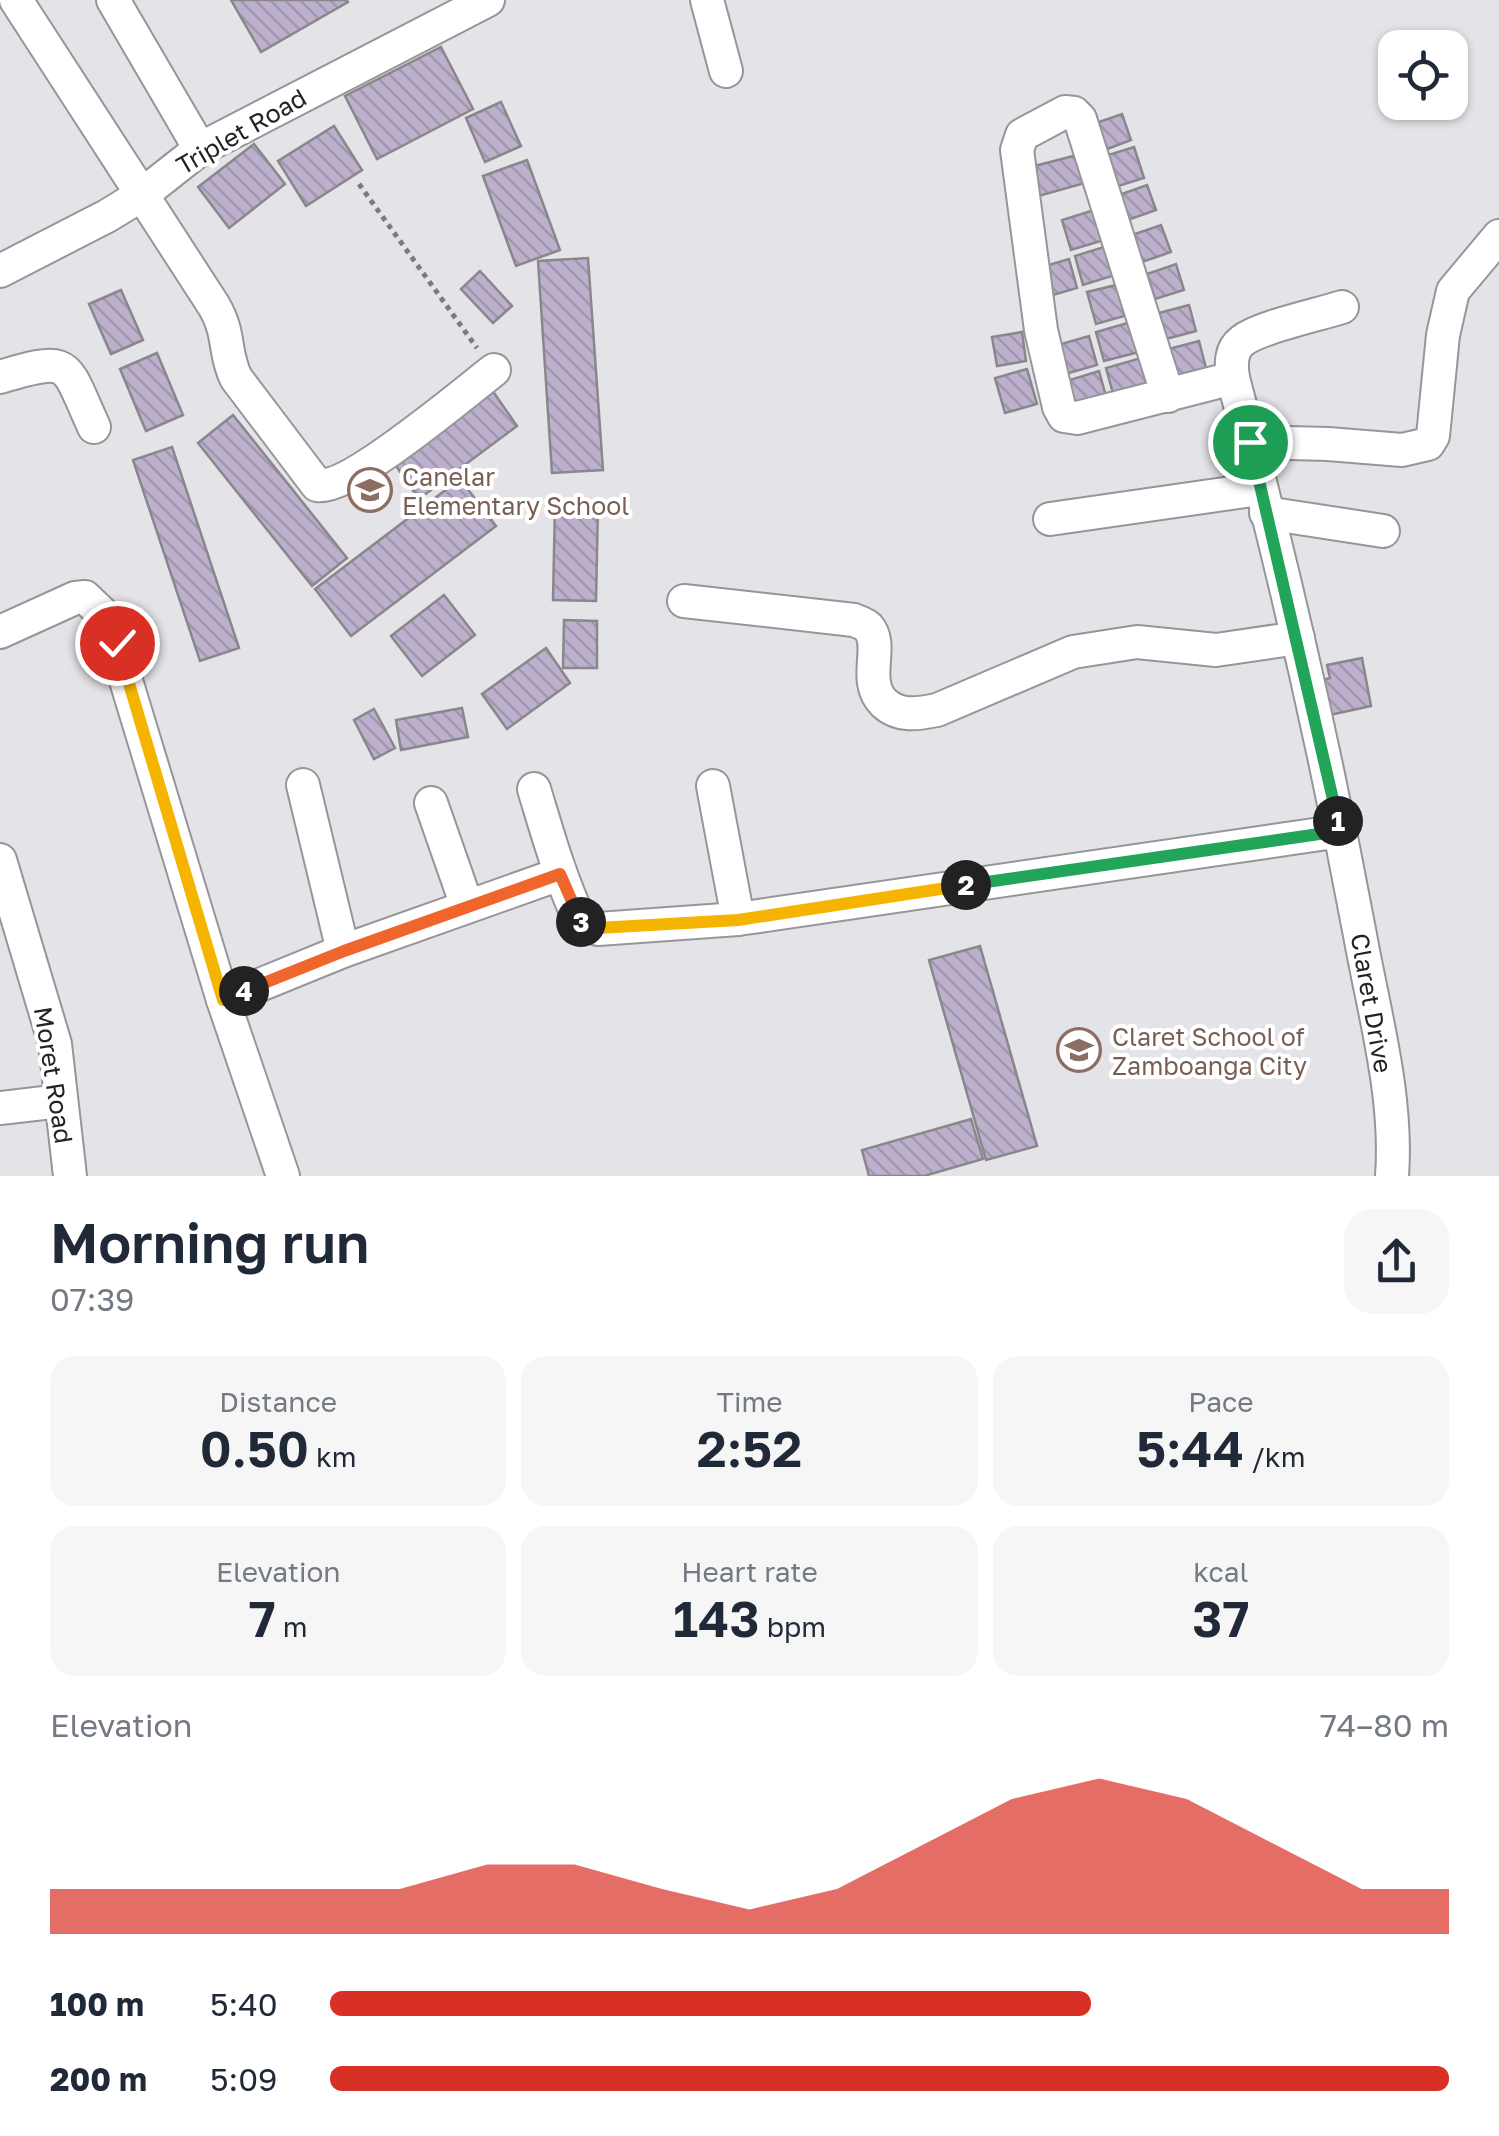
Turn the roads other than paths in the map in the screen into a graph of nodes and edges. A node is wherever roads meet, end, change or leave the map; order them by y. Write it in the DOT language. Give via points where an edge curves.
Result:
graph roads {
  1 [pos="16,0"];
  2 [pos="113,0"];
  3 [pos="488,0"];
  4 [pos="707,0"];
  5 [pos="726,71"];
  6 [pos="200,149"];
  7 [pos="143,194"];
  8 [pos="1499,236"];
  9 [pos="0,271"];
  10 [pos="1342,307"];
  11 [pos="494,370"];
  12 [pos="0,377"];
  13 [pos="1232,378"];
  14 [pos="1168,396"];
  15 [pos="94,427"];
  16 [pos="1250,442"];
  17 [pos="1263,501"];
  18 [pos="1050,519"];
  19 [pos="1383,532"];
  20 [pos="684,601"];
  21 [pos="0,632"];
  22 [pos="1298,638"];
  23 [pos="303,785"];
  24 [pos="713,786"];
  25 [pos="534,790"];
  26 [pos="431,803"];
  27 [pos="1340,831"];
  28 [pos="0,860"];
  29 [pos="560,874"];
  30 [pos="467,906"];
  31 [pos="738,920"];
  32 [pos="10,929"];
  33 [pos="344,951"];
  34 [pos="223,1000"];
  35 [pos="61,1101"];
  36 [pos="0,1108"];
  37 [pos="70,1176"];
  38 [pos="283,1176"];
  39 [pos="1392,1176"];
  1 -- 7 [label="street"];
  2 -- 6 [label="street"];
  3 -- 6 [label="street, Triplet Road"];
  4 -- 5 [label="street"];
  6 -- 7 [label="street, Triplet Road"];
  7 -- 9 [label="street, Triplet Road"];
  7 -- 11 [label="street" via="223,322 236,378 317,485 335,485 376,459"];
  8 -- 16 [label="street" via="1453,291 1428,444 1402,450"];
  10 -- 13 [label="street" via="1241,341 1231,359"];
  12 -- 15 [label="street" via="56,364 72,378"];
  13 -- 14 [label="street"];
  13 -- 16 [label="street, Claret Drive"];
  14 -- 14 [label="street" via="1077,418 1064,416 1059,407 1017,150 1022,135 1065,112 1080,119"];
  16 -- 17 [label="street, Claret Drive"];
  17 -- 18 [label="street"];
  17 -- 19 [label="street"];
  17 -- 22 [label="street, Claret Drive"];
  20 -- 22 [label="street" via="866,625 872,686 896,712 918,714 1073,652 1137,642 1216,650"];
  21 -- 34 [label="street" via="76,598 86,597 107,618"];
  22 -- 27 [label="street, Claret Drive"];
  23 -- 33 [label="street"];
  24 -- 31 [label="street"];
  25 -- 29 [label="street"];
  26 -- 30 [label="street"];
  27 -- 31 [label="street"];
  27 -- 39 [label="street, Claret Drive" via="1384,1062"];
  28 -- 32 [label="street, Moret Road"];
  29 -- 30 [label="street"];
  29 -- 31 [label="street" via="580,921 598,928"];
  30 -- 33 [label="street"];
  32 -- 35 [label="street, Moret Road" via="49,1020"];
  33 -- 34 [label="street"];
  34 -- 38 [label="street"];
  35 -- 36 [label="street"];
  35 -- 37 [label="street, Moret Road"];
}
